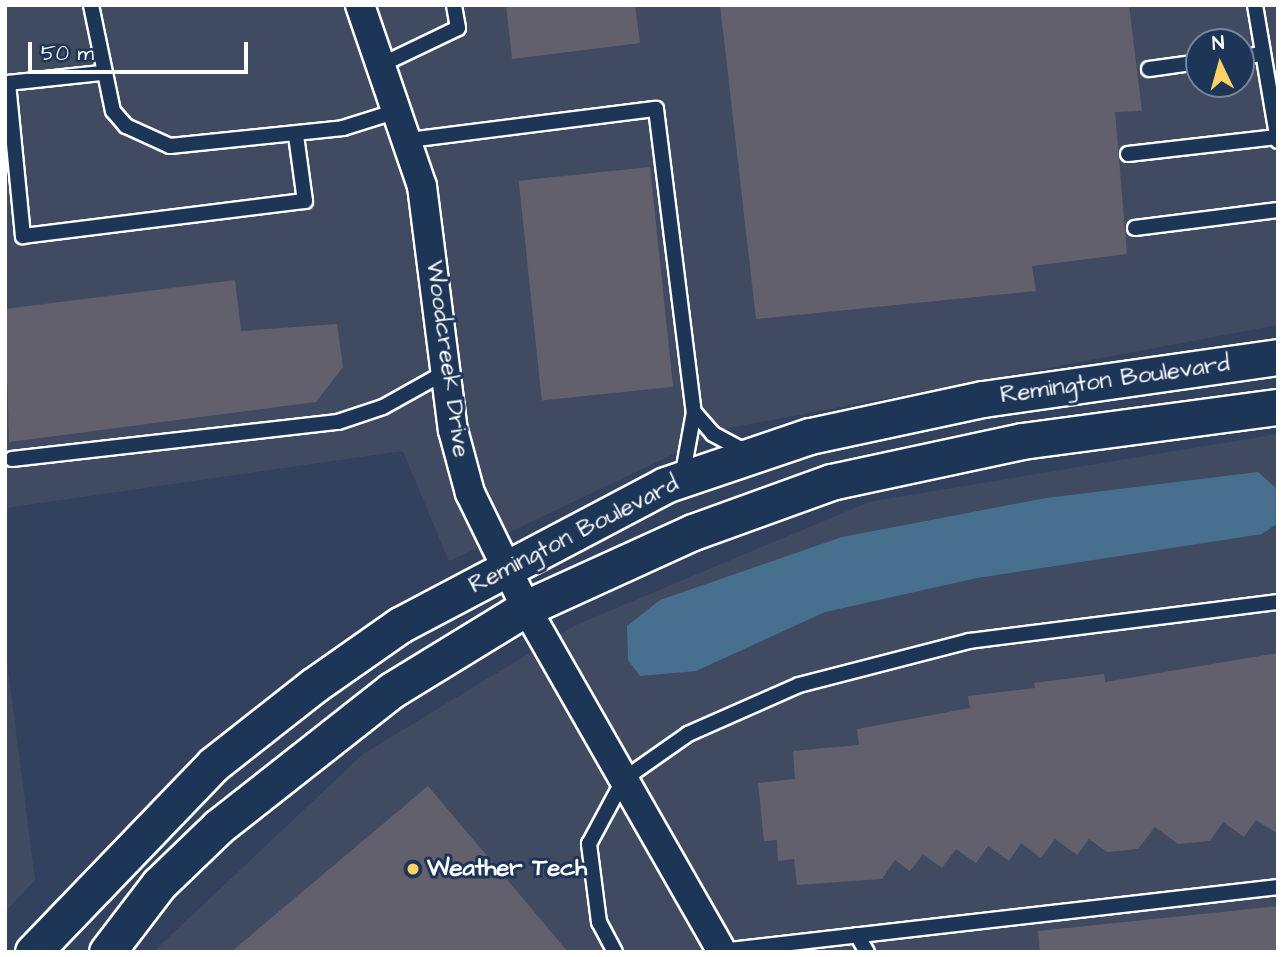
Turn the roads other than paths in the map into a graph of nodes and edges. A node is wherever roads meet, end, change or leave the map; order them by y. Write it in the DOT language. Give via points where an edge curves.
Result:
graph roads {
  1 [pos="90,5"];
  2 [pos="360,5"];
  3 [pos="454,5"];
  4 [pos="1255,5"];
  5 [pos="1263,54"];
  6 [pos="1255,55"];
  7 [pos="383,64"];
  8 [pos="1185,64"];
  9 [pos="1149,68"];
  10 [pos="101,73"];
  11 [pos="400,110"];
  12 [pos="296,135"];
  13 [pos="1277,139"];
  14 [pos="410,140"];
  15 [pos="1128,154"];
  16 [pos="1278,209"];
  17 [pos="1135,228"];
  18 [pos="1278,357"];
  19 [pos="446,372"];
  20 [pos="1278,407"];
  21 [pos="694,412"];
  22 [pos="752,456"];
  23 [pos="12,459"];
  24 [pos="681,479"];
  25 [pos="505,568"];
  26 [pos="1278,602"];
  27 [pos="526,608"];
  28 [pos="624,779"];
  29 [pos="1278,887"];
  30 [pos="857,935"];
  31 [pos="721,951"];
  32 [pos="33,952"];
  33 [pos="107,952"];
  34 [pos="615,952"];
  35 [pos="867,952"];
  1 -- 10 [label="lane"];
  2 -- 7 [label="street, Woodcreek Drive"];
  3 -- 7 [label="lane" via="458,27"];
  4 -- 5 [label="lane"];
  5 -- 6 [label="lane"];
  5 -- 13 [label="lane"];
  7 -- 11 [label="street, Woodcreek Drive"];
  8 -- 9 [label="lane"];
  10 -- 12 [label="lane" via="126,126 170,146"];
  10 -- 12 [label="lane" via="8,83 23,236 305,201"];
  11 -- 12 [label="lane"];
  11 -- 14 [label="street, Woodcreek Drive"];
  13 -- 15 [label="lane"];
  14 -- 19 [label="street, Woodcreek Drive" via="422,186"];
  14 -- 21 [label="lane" via="656,109"];
  16 -- 17 [label="lane"];
  18 -- 22 [label="street, Remington Boulevard" via="983,400 810,436"];
  19 -- 23 [label="lane" via="383,407 338,422"];
  19 -- 25 [label="street, Woodcreek Drive" via="470,493"];
  20 -- 27 [label="street, Remington Boulevard" via="1022,441 831,482 693,532"];
  21 -- 22 [label="lane" via="713,434"];
  21 -- 24 [label="lane"];
  22 -- 24 [label="street, Remington Boulevard"];
  24 -- 25 [label="street, Remington Boulevard"];
  25 -- 27 [label="street, Woodcreek Drive"];
  25 -- 32 [label="street, Remington Boulevard" via="400,625 214,764"];
  26 -- 28 [label="lane" via="969,641 799,685 688,734"];
  27 -- 28 [label="street, Woodcreek Drive"];
  27 -- 33 [label="street, Remington Boulevard" via="392,690 218,827 159,884"];
  28 -- 31 [label="street, Woodcreek Drive"];
  28 -- 34 [label="lane" via="589,844 599,922"];
  29 -- 30 [label="lane"];
  30 -- 31 [label="lane"];
  30 -- 35 [label="lane"];
}
